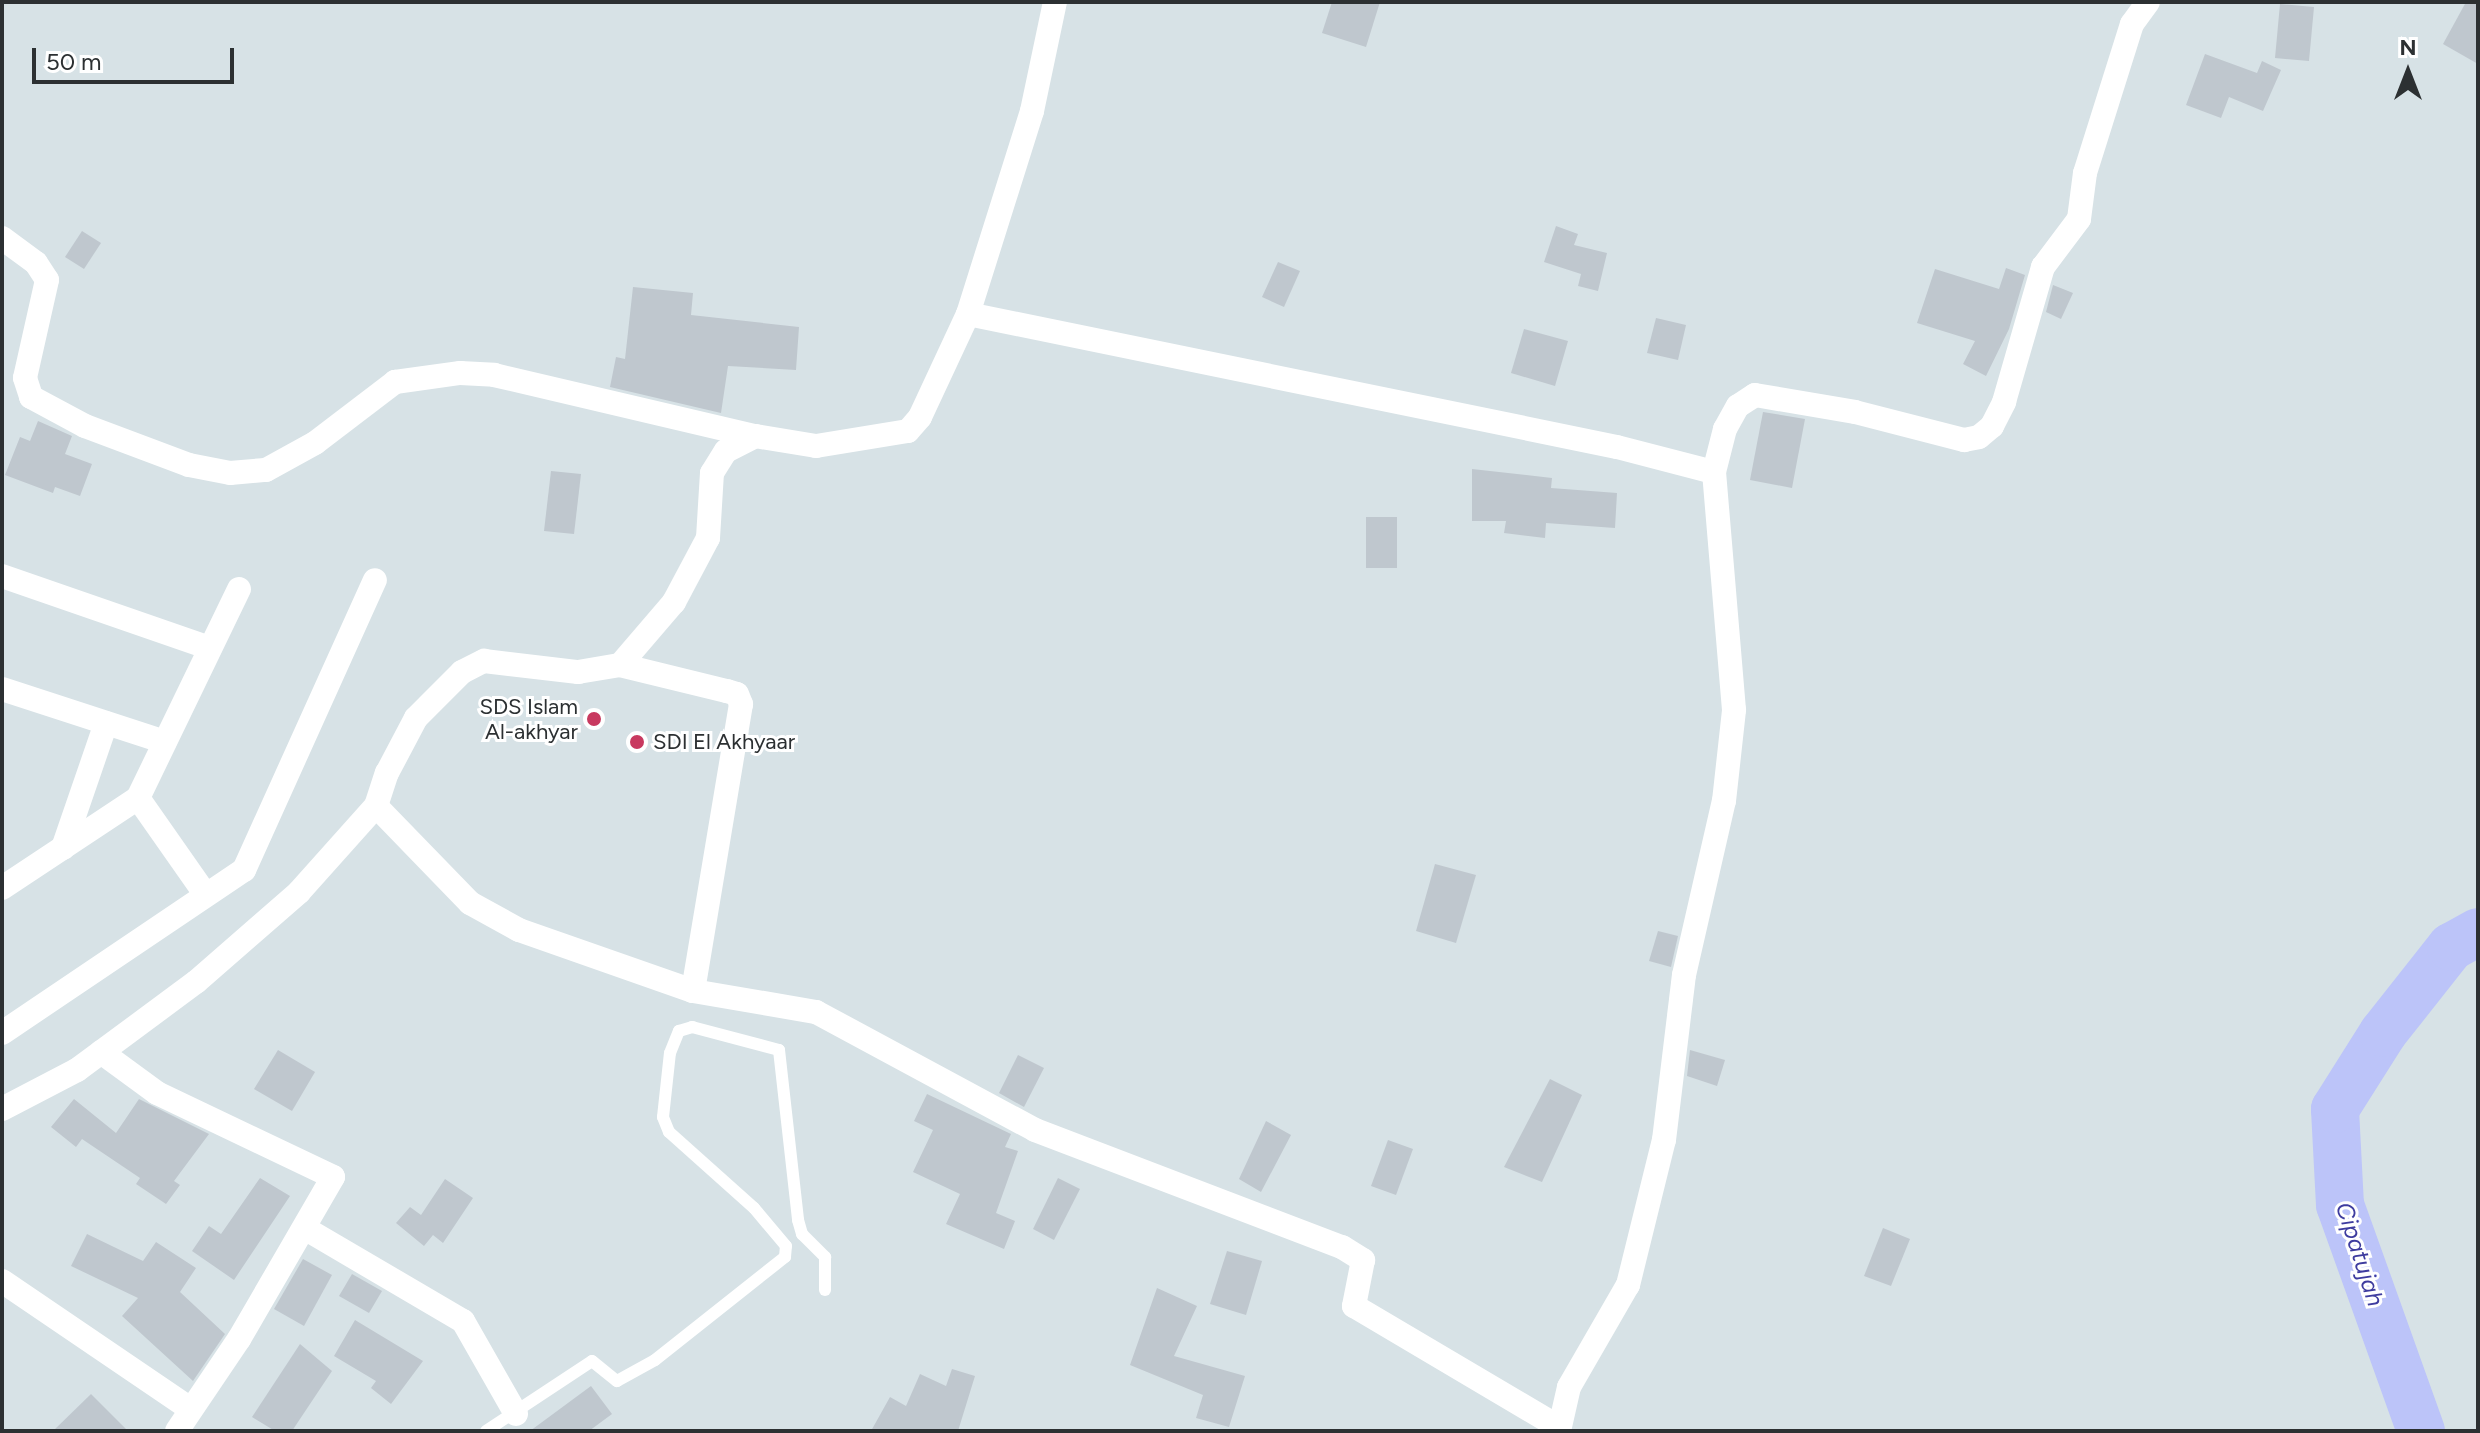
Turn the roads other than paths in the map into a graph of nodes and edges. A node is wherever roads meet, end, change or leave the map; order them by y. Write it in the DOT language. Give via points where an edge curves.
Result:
graph roads {
  1 [pos="1055,2"];
  2 [pos="2148,2"];
  3 [pos="2,238"];
  4 [pos="968,314"];
  5 [pos="755,436"];
  6 [pos="1714,472"];
  7 [pos="2,576"];
  8 [pos="375,580"];
  9 [pos="239,589"];
  10 [pos="210,648"];
  11 [pos="620,665"];
  12 [pos="3,692"];
  13 [pos="106,723"];
  14 [pos="165,742"];
  15 [pos="138,798"];
  16 [pos="376,806"];
  17 [pos="63,848"];
  18 [pos="2,888"];
  19 [pos="206,895"];
  20 [pos="693,991"];
  21 [pos="2,1033"];
  22 [pos="101,1052"];
  23 [pos="2,1109"];
  24 [pos="306,1229"];
  25 [pos="2,1281"];
  26 [pos="825,1290"];
  27 [pos="189,1408"];
  28 [pos="516,1414"];
  29 [pos="1559,1429"];
  30 [pos="177,1431"];
  31 [pos="486,1431"];
  1 -- 4 [label="street" via="1032,111"];
  2 -- 6 [label="street" via="2132,24 2118,68 2085,173 2079,219 2037,281 1992,426 1964,440 1855,412 1755,395 1738,406 1725,429"];
  3 -- 5 [label="street" via="36,263 47,280 25,378 31,397 85,426 189,465 230,473 266,470 315,443 395,382 460,373 494,375"];
  4 -- 5 [label="street" via="920,417 908,431 816,446"];
  4 -- 6 [label="street" via="1617,447"];
  5 -- 11 [label="street" via="726,451 712,473 708,538 674,602"];
  6 -- 29 [label="street" via="1734,710 1724,801 1684,975 1664,1140 1628,1285 1569,1387"];
  7 -- 10 [label="street"];
  8 -- 19 [label="street" via="244,870"];
  9 -- 10 [label="street"];
  10 -- 14 [label="street"];
  11 -- 16 [label="street" via="578,672 484,661 462,672 416,718"];
  11 -- 20 [label="street" via="737,694 741,704"];
  12 -- 13 [label="street"];
  13 -- 14 [label="street"];
  13 -- 17 [label="street"];
  14 -- 15 [label="street"];
  15 -- 17 [label="street"];
  15 -- 19 [label="street"];
  16 -- 20 [label="street" via="470,903 519,930"];
  16 -- 22 [label="street" via="299,892 196,982"];
  17 -- 18 [label="street"];
  19 -- 21 [label="street"];
  20 -- 29 [label="street" via="816,1012 1035,1130 1342,1247 1363,1260 1354,1306"];
  22 -- 23 [label="street"];
  22 -- 24 [label="street" via="157,1093 333,1177"];
  24 -- 27 [label="street" via="271,1278 239,1339"];
  24 -- 28 [label="street" via="463,1321"];
  25 -- 27 [label="street"];
  26 -- 28 [label="lane" via="825,1257 802,1234 798,1220 779,1050 692,1027 679,1031 670,1053 663,1117 669,1132 754,1208 786,1246 785,1257 655,1360 617,1381 592,1361"];
  27 -- 30 [label="street"];
  28 -- 31 [label="lane"];
}
